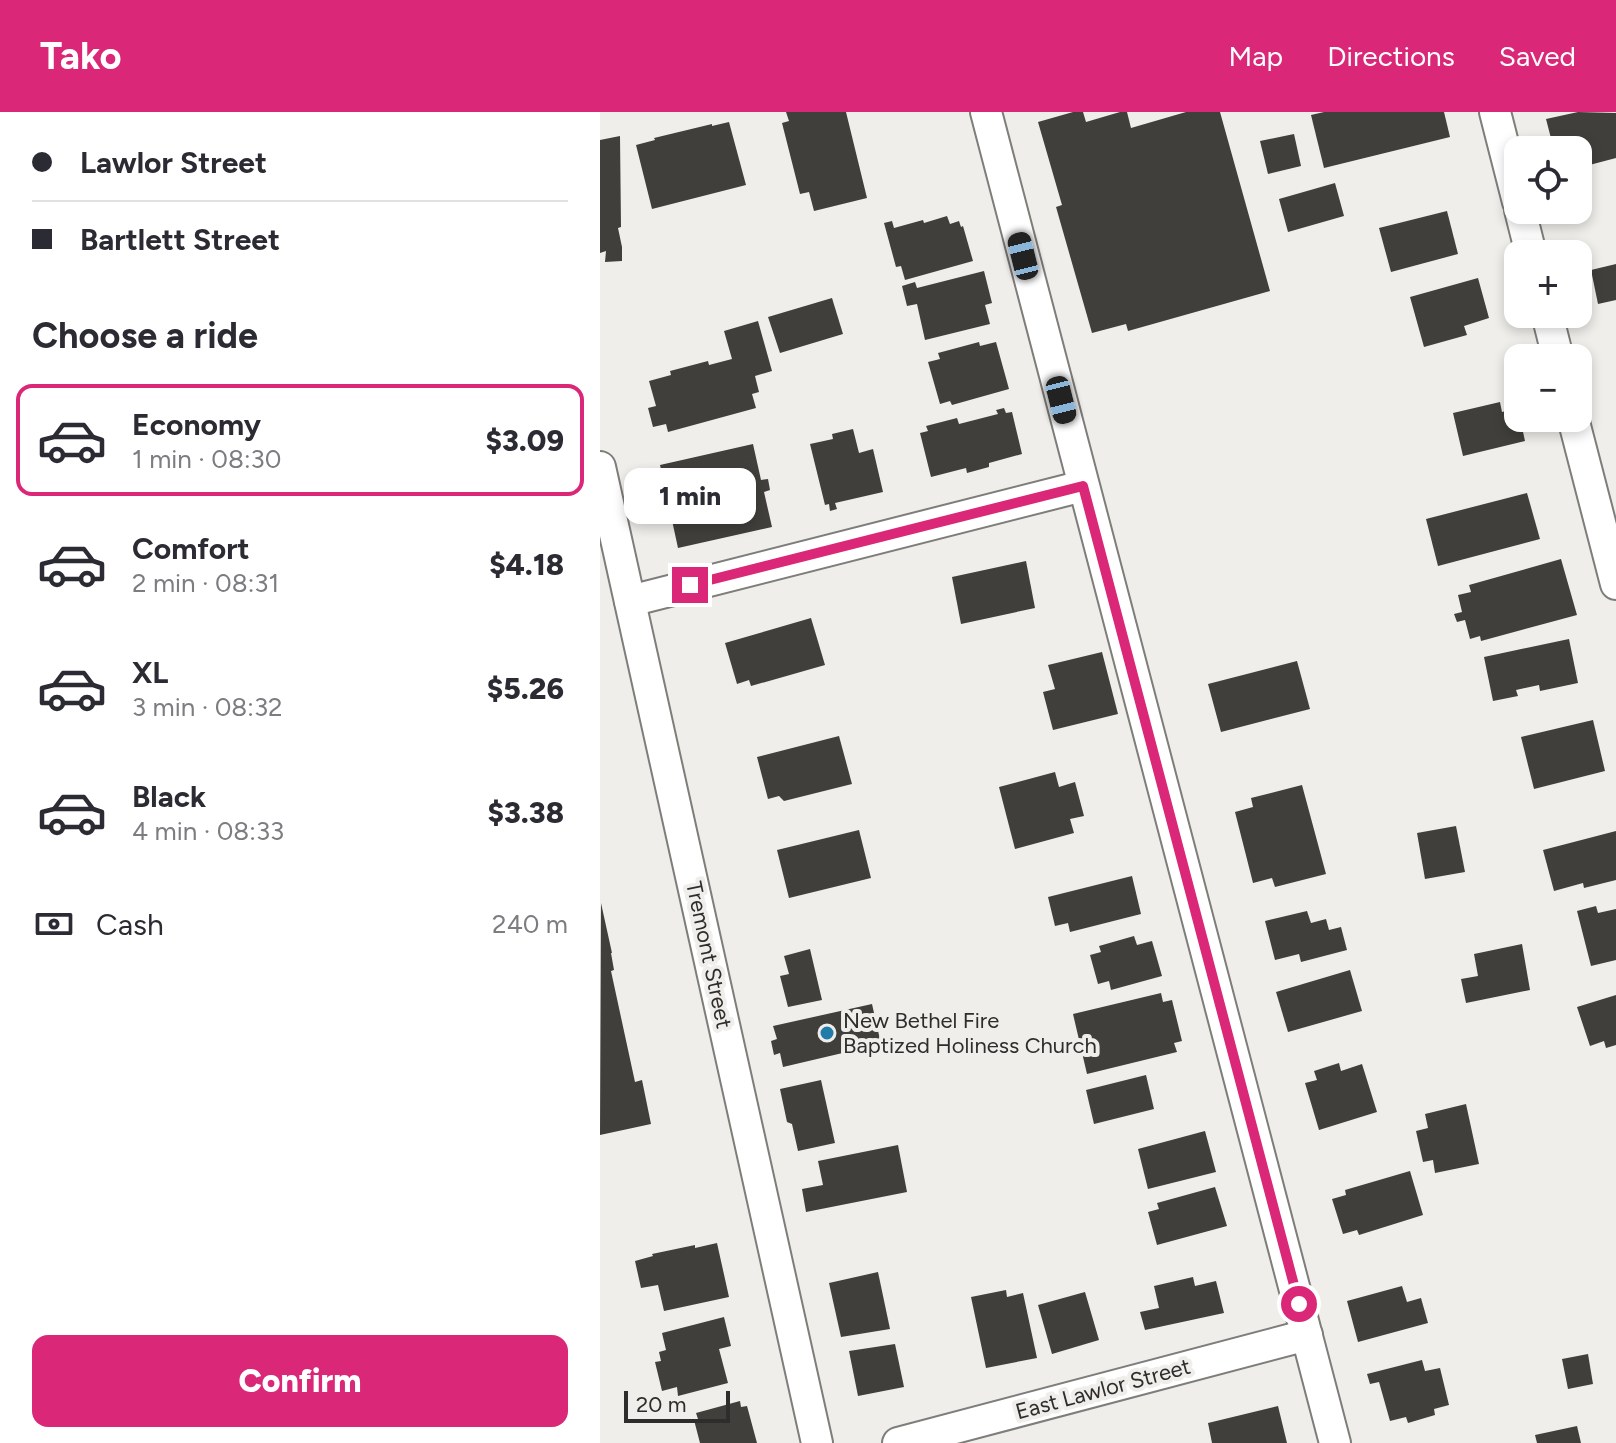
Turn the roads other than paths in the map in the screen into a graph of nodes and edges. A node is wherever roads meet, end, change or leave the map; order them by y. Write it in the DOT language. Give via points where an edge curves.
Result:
graph roads {
  1 [pos="986,112"];
  2 [pos="1495,112"];
  3 [pos="1504,147"];
  4 [pos="1577,432"];
  5 [pos="600,467"];
  6 [pos="1083,486"];
  7 [pos="1616,584"];
  8 [pos="630,601"];
  9 [pos="1307,1335"];
  10 [pos="817,1443"];
  11 [pos="898,1443"];
  12 [pos="1335,1443"];
  1 -- 6 [label="street"];
  2 -- 3 [label="street"];
  4 -- 7 [label="street"];
  5 -- 8 [label="street, Tremont Street"];
  6 -- 8 [label="street"];
  6 -- 9 [label="street"];
  8 -- 10 [label="street, Tremont Street"];
  9 -- 11 [label="street, East Lawlor Street"];
  9 -- 12 [label="street"];
}
